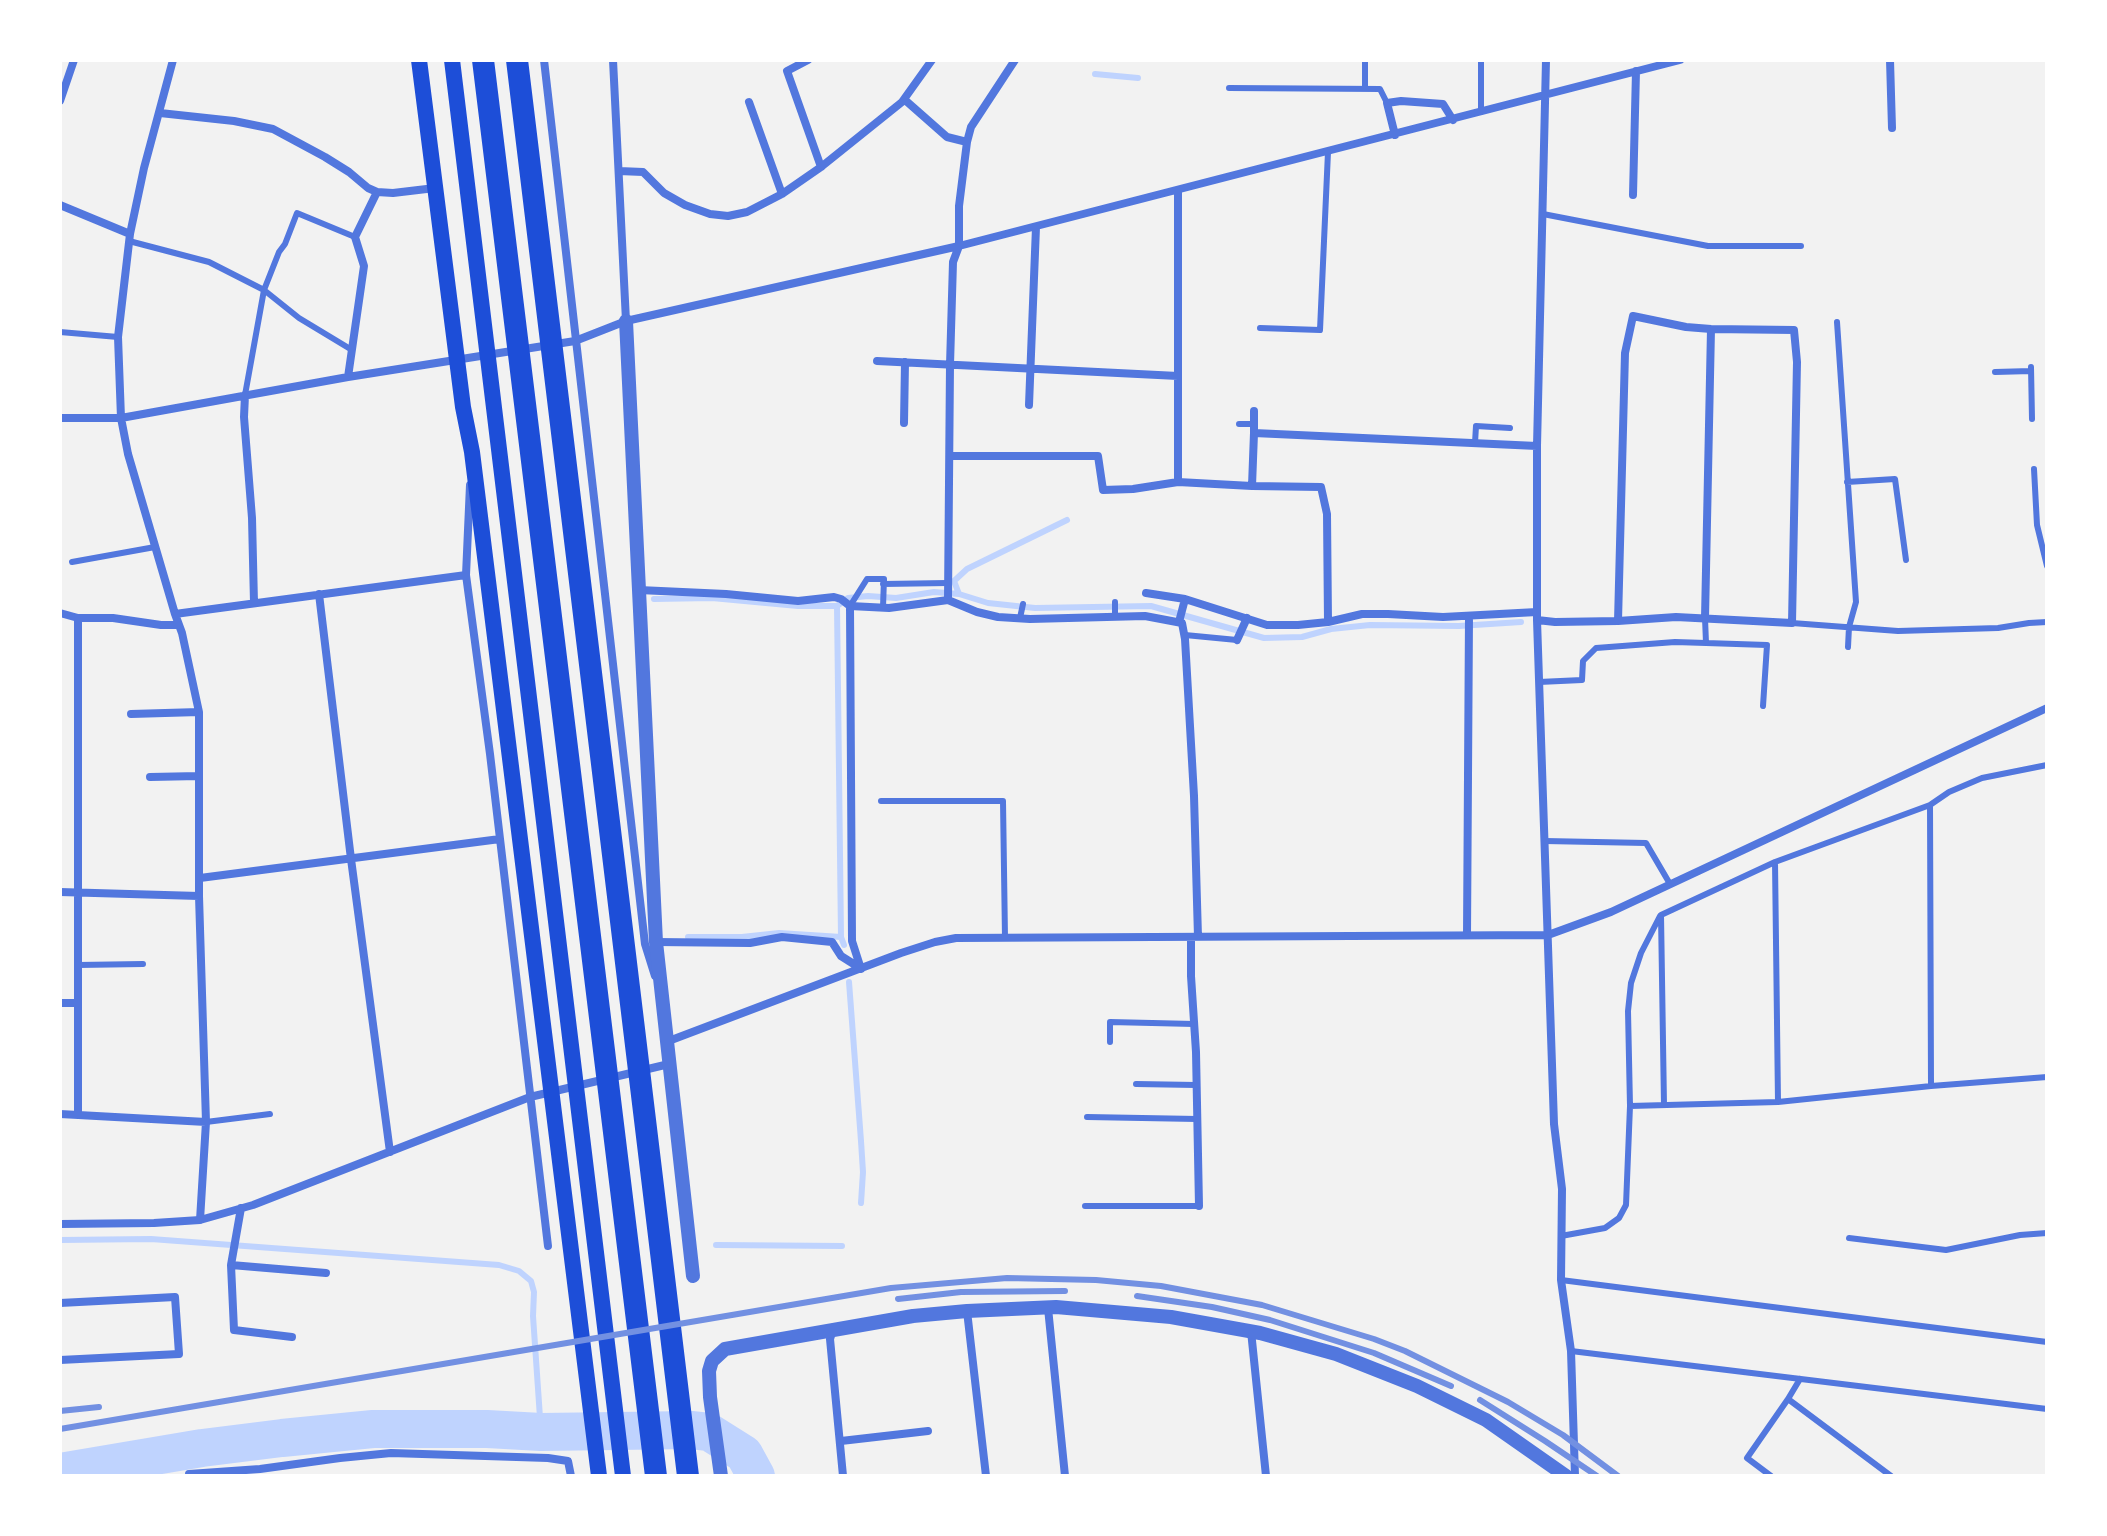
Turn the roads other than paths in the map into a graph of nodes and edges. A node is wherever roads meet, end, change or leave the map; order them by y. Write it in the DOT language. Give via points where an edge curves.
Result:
graph roads {
  1 [pos="74,60"];
  2 [pos="173,60"];
  3 [pos="419,60"];
  4 [pos="452,60"];
  5 [pos="483,60"];
  6 [pos="517,60"];
  7 [pos="544,60"];
  8 [pos="613,60"];
  9 [pos="808,60"];
  10 [pos="932,60"];
  11 [pos="1015,60"];
  12 [pos="1365,60"];
  13 [pos="1481,60"];
  14 [pos="1546,60"];
  15 [pos="1680,60"];
  16 [pos="1890,60"];
  17 [pos="1636,71"];
  18 [pos="1229,88"];
  19 [pos="1365,89"];
  20 [pos="1545,95"];
  21 [pos="905,100"];
  22 [pos="60,101"];
  23 [pos="749,102"];
  24 [pos="1387,103"];
  25 [pos="1481,112"];
  26 [pos="160,113"];
  27 [pos="1453,120"];
  28 [pos="1892,128"];
  29 [pos="1395,135"];
  30 [pos="967,142"];
  31 [pos="1328,152"];
  32 [pos="821,167"];
  33 [pos="619,171"];
  34 [pos="435,188"];
  35 [pos="1178,190"];
  36 [pos="377,192"];
  37 [pos="782,194"];
  38 [pos="1633,195"];
  39 [pos="60,205"];
  40 [pos="1543,214"];
  41 [pos="1036,227"];
  42 [pos="130,237"];
  43 [pos="355,237"];
  44 [pos="959,246"];
  45 [pos="1801,246"];
  46 [pos="264,290"];
  47 [pos="626,321"];
  48 [pos="1837,322"];
  49 [pos="1260,328"];
  50 [pos="1711,329"];
  51 [pos="60,332"];
  52 [pos="118,337"];
  53 [pos="575,341"];
  54 [pos="352,350"];
  55 [pos="488,354"];
  56 [pos="456,358"];
  57 [pos="877,361"];
  58 [pos="905,362"];
  59 [pos="950,365"];
  60 [pos="1032,369"];
  61 [pos="1995,372"];
  62 [pos="1178,376"];
  63 [pos="348,377"];
  64 [pos="245,395"];
  65 [pos="1029,405"];
  66 [pos="1254,411"];
  67 [pos="60,418"];
  68 [pos="121,418"];
  69 [pos="2032,419"];
  70 [pos="904,423"];
  71 [pos="1239,424"];
  72 [pos="1510,428"];
  73 [pos="1254,429"];
  74 [pos="1475,443"];
  75 [pos="1537,446"];
  76 [pos="472,452"];
  77 [pos="950,456"];
  78 [pos="2034,469"];
  79 [pos="1178,482"];
  80 [pos="1847,482"];
  81 [pos="1252,486"];
  82 [pos="155,547"];
  83 [pos="1906,560"];
  84 [pos="72,562"];
  85 [pos="2047,566"];
  86 [pos="466,575"];
  87 [pos="949,586"];
  88 [pos="883,587"];
  89 [pos="639,590"];
  90 [pos="1146,593"];
  91 [pos="319,594"];
  92 [pos="1185,599"];
  93 [pos="948,600"];
  94 [pos="1115,602"];
  95 [pos="254,603"];
  96 [pos="850,606"];
  97 [pos="883,607"];
  98 [pos="60,613"];
  99 [pos="175,614"];
  100 [pos="1115,616"];
  101 [pos="1469,616"];
  102 [pos="1537,616"];
  103 [pos="78,618"];
  104 [pos="1247,618"];
  105 [pos="1705,618"];
  106 [pos="1618,621"];
  107 [pos="1179,622"];
  108 [pos="1328,622"];
  109 [pos="2047,622"];
  110 [pos="1792,623"];
  111 [pos="179,625"];
  112 [pos="1849,627"];
  113 [pos="1185,635"];
  114 [pos="1237,640"];
  115 [pos="1706,643"];
  116 [pos="1848,647"];
  117 [pos="1539,682"];
  118 [pos="1763,706"];
  119 [pos="2047,708"];
  120 [pos="199,712"];
  121 [pos="131,714"];
  122 [pos="2047,765"];
  123 [pos="199,776"];
  124 [pos="150,777"];
  125 [pos="881,801"];
  126 [pos="1930,805"];
  127 [pos="500,839"];
  128 [pos="1545,841"];
  129 [pos="351,859"];
  130 [pos="1775,862"];
  131 [pos="200,878"];
  132 [pos="1670,884"];
  133 [pos="60,892"];
  134 [pos="78,893"];
  135 [pos="199,896"];
  136 [pos="1661,915"];
  137 [pos="1467,935"];
  138 [pos="1548,935"];
  139 [pos="1194,937"];
  140 [pos="1005,938"];
  141 [pos="656,942"];
  142 [pos="143,964"];
  143 [pos="78,965"];
  144 [pos="861,969"];
  145 [pos="60,1003"];
  146 [pos="78,1003"];
  147 [pos="664,1005"];
  148 [pos="1194,1024"];
  149 [pos="666,1042"];
  150 [pos="1110,1042"];
  151 [pos="669,1064"];
  152 [pos="2047,1077"];
  153 [pos="1136,1084"];
  154 [pos="1196,1085"];
  155 [pos="1931,1086"];
  156 [pos="530,1097"];
  157 [pos="1778,1102"];
  158 [pos="1664,1105"];
  159 [pos="1630,1106"];
  160 [pos="60,1114"];
  161 [pos="78,1114"];
  162 [pos="270,1114"];
  163 [pos="1087,1117"];
  164 [pos="1197,1119"];
  165 [pos="206,1122"];
  166 [pos="390,1152"];
  167 [pos="1085,1206"];
  168 [pos="1199,1206"];
  169 [pos="241,1208"];
  170 [pos="200,1220"];
  171 [pos="60,1224"];
  172 [pos="2047,1233"];
  173 [pos="1561,1236"];
  174 [pos="1849,1238"];
  175 [pos="548,1246"];
  176 [pos="231,1262"];
  177 [pos="326,1273"];
  178 [pos="693,1276"];
  179 [pos="1561,1280"];
  180 [pos="60,1303"];
  181 [pos="1048,1308"];
  182 [pos="967,1311"];
  183 [pos="833,1329"];
  184 [pos="1251,1331"];
  185 [pos="292,1337"];
  186 [pos="2047,1342"];
  187 [pos="1571,1351"];
  188 [pos="60,1360"];
  189 [pos="1800,1379"];
  190 [pos="1788,1399"];
  191 [pos="2047,1409"];
  192 [pos="928,1431"];
  193 [pos="841,1441"];
  194 [pos="189,1474"];
  195 [pos="571,1476"];
  196 [pos="599,1476"];
  197 [pos="623,1476"];
  198 [pos="656,1476"];
  199 [pos="688,1476"];
  200 [pos="717,1476"];
  201 [pos="843,1476"];
  202 [pos="986,1476"];
  203 [pos="1065,1476"];
  204 [pos="1266,1476"];
  205 [pos="1566,1476"];
  206 [pos="1575,1476"];
  207 [pos="1771,1476"];
  208 [pos="1891,1476"];
  1 -- 22 [label="street"];
  2 -- 26 [label="street"];
  3 -- 34 [label="main road"];
  4 -- 55 [label="main road"];
  5 -- 198 [label="highway"];
  6 -- 199 [label="highway"];
  7 -- 53 [label="street"];
  8 -- 33 [label="street"];
  9 -- 32 [label="street" via="787,71"];
  10 -- 21 [label="street"];
  11 -- 30 [label="street" via="971,127"];
  12 -- 19 [label="lane"];
  13 -- 25 [label="lane"];
  14 -- 20 [label="street"];
  15 -- 17 [label="street"];
  16 -- 28 [label="street"];
  17 -- 20 [label="street"];
  17 -- 38 [label="street"];
  18 -- 19 [label="lane"];
  19 -- 24 [label="lane" via="1380,89"];
  20 -- 25 [label="street"];
  20 -- 40 [label="street"];
  21 -- 30 [label="street" via="947,137"];
  21 -- 32 [label="street"];
  23 -- 37 [label="street"];
  24 -- 27 [label="street" via="1443,104"];
  24 -- 29 [label="street"];
  25 -- 27 [label="street"];
  26 -- 36 [label="street" via="273,129"];
  26 -- 42 [label="street"];
  27 -- 29 [label="street"];
  29 -- 31 [label="street"];
  30 -- 44 [label="street"];
  31 -- 35 [label="street"];
  31 -- 49 [label="lane" via="1320,330"];
  32 -- 37 [label="street"];
  33 -- 37 [label="street" via="643,172 664,193 710,214 747,212"];
  33 -- 47 [label="street"];
  34 -- 36 [label="street"];
  34 -- 56 [label="main road"];
  35 -- 41 [label="street"];
  35 -- 62 [label="street"];
  36 -- 43 [label="street"];
  39 -- 42 [label="street"];
  40 -- 45 [label="lane" via="1708,246"];
  40 -- 75 [label="street"];
  41 -- 44 [label="street"];
  41 -- 60 [label="street"];
  42 -- 46 [label="lane" via="209,262"];
  42 -- 52 [label="street"];
  43 -- 46 [label="lane" via="297,213"];
  43 -- 54 [label="street" via="364,266"];
  44 -- 47 [label="street"];
  44 -- 59 [label="street" via="953,262"];
  46 -- 54 [label="lane"];
  46 -- 64 [label="lane"];
  47 -- 53 [label="street"];
  47 -- 89 [label="street"];
  48 -- 80 [label="lane"];
  50 -- 105 [label="street"];
  50 -- 106 [label="street" via="1633,316 1625,353"];
  50 -- 110 [label="street" via="1794,330"];
  51 -- 52 [label="lane"];
  52 -- 68 [label="street"];
  53 -- 55 [label="street"];
  53 -- 147 [label="street" via="645,944"];
  54 -- 63 [label="street"];
  55 -- 56 [label="street"];
  55 -- 197 [label="main road"];
  56 -- 63 [label="street"];
  56 -- 76 [label="main road"];
  57 -- 58 [label="street"];
  58 -- 59 [label="street"];
  58 -- 70 [label="street"];
  59 -- 60 [label="street"];
  59 -- 77 [label="street"];
  60 -- 62 [label="street"];
  60 -- 65 [label="street"];
  61 -- 69 [label="lane" via="2031,369"];
  62 -- 79 [label="street"];
  63 -- 64 [label="street"];
  64 -- 68 [label="street"];
  64 -- 95 [label="street"];
  66 -- 73 [label="street"];
  67 -- 68 [label="street"];
  68 -- 82 [label="street"];
  71 -- 73 [label="lane"];
  72 -- 74 [label="lane" via="1476,426"];
  73 -- 74 [label="street"];
  73 -- 81 [label="street"];
  74 -- 75 [label="street"];
  75 -- 102 [label="street"];
  76 -- 86 [label="street"];
  76 -- 196 [label="main road"];
  77 -- 79 [label="street" via="1098,456 1103,490"];
  77 -- 87 [label="street"];
  78 -- 85 [label="lane" via="2037,525"];
  79 -- 81 [label="street"];
  80 -- 83 [label="lane" via="1895,479"];
  80 -- 112 [label="lane" via="1856,602"];
  81 -- 108 [label="street" via="1321,487 1327,514"];
  82 -- 84 [label="lane"];
  82 -- 99 [label="street"];
  86 -- 91 [label="street"];
  86 -- 127 [label="street"];
  87 -- 88 [label="lane"];
  87 -- 93 [label="street"];
  88 -- 96 [label="lane" via="884,579 867,579"];
  88 -- 97 [label="lane"];
  89 -- 96 [label="street" via="798,601 834,597"];
  89 -- 141 [label="street"];
  90 -- 92 [label="street"];
  91 -- 95 [label="street"];
  91 -- 129 [label="street"];
  92 -- 104 [label="street"];
  92 -- 107 [label="street"];
  93 -- 97 [label="street"];
  93 -- 100 [label="street" via="988,614"];
  94 -- 100 [label="lane"];
  95 -- 99 [label="street"];
  96 -- 97 [label="street"];
  96 -- 144 [label="street" via="852,941"];
  98 -- 103 [label="street"];
  99 -- 111 [label="street"];
  100 -- 107 [label="street"];
  101 -- 102 [label="street"];
  101 -- 108 [label="street" via="1362,614"];
  101 -- 137 [label="street"];
  102 -- 106 [label="street" via="1555,622"];
  102 -- 117 [label="street"];
  103 -- 111 [label="street"];
  103 -- 134 [label="street"];
  104 -- 108 [label="street" via="1267,625"];
  104 -- 114 [label="street"];
  105 -- 106 [label="street"];
  105 -- 110 [label="street"];
  105 -- 115 [label="lane"];
  107 -- 113 [label="street"];
  109 -- 112 [label="lane" via="1898,631"];
  110 -- 112 [label="lane"];
  111 -- 120 [label="street"];
  112 -- 116 [label="lane"];
  113 -- 114 [label="lane"];
  113 -- 139 [label="street" via="1194,796"];
  115 -- 117 [label="lane" via="1596,648 1583,661 1582,680"];
  115 -- 118 [label="lane" via="1767,645"];
  117 -- 128 [label="street"];
  119 -- 132 [label="street"];
  120 -- 121 [label="street"];
  120 -- 123 [label="street"];
  122 -- 126 [label="lane" via="1982,778"];
  123 -- 124 [label="street"];
  123 -- 131 [label="street"];
  125 -- 140 [label="lane" via="1003,801"];
  126 -- 130 [label="lane"];
  126 -- 155 [label="lane"];
  127 -- 129 [label="street"];
  127 -- 156 [label="street"];
  128 -- 132 [label="lane" via="1646,843"];
  128 -- 138 [label="street"];
  129 -- 131 [label="street"];
  129 -- 166 [label="street"];
  130 -- 136 [label="lane"];
  130 -- 157 [label="lane"];
  131 -- 135 [label="street"];
  132 -- 138 [label="street"];
  133 -- 134 [label="street"];
  134 -- 135 [label="street"];
  134 -- 143 [label="street"];
  135 -- 165 [label="street"];
  136 -- 158 [label="lane"];
  136 -- 159 [label="lane" via="1631,983"];
  137 -- 138 [label="street"];
  137 -- 139 [label="street"];
  138 -- 173 [label="street"];
  139 -- 140 [label="street"];
  139 -- 148 [label="street"];
  140 -- 144 [label="street" via="935,942"];
  141 -- 144 [label="street" via="750,943 782,937 832,942 841,956"];
  141 -- 147 [label="street"];
  142 -- 143 [label="lane"];
  143 -- 146 [label="street"];
  144 -- 149 [label="street"];
  145 -- 146 [label="street"];
  146 -- 161 [label="street"];
  147 -- 149 [label="street"];
  148 -- 150 [label="lane" via="1110,1022"];
  148 -- 154 [label="street"];
  149 -- 151 [label="street"];
  151 -- 156 [label="street"];
  151 -- 178 [label="street"];
  152 -- 155 [label="lane"];
  153 -- 154 [label="lane"];
  154 -- 164 [label="street"];
  155 -- 157 [label="lane"];
  156 -- 166 [label="street"];
  156 -- 175 [label="street"];
  157 -- 158 [label="lane"];
  158 -- 159 [label="lane"];
  159 -- 173 [label="lane" via="1626,1205 1605,1228"];
  160 -- 161 [label="street"];
  161 -- 165 [label="street"];
  162 -- 165 [label="lane"];
  163 -- 164 [label="lane"];
  164 -- 168 [label="street"];
  165 -- 170 [label="street"];
  166 -- 169 [label="street"];
  167 -- 168 [label="lane"];
  169 -- 170 [label="street"];
  169 -- 176 [label="street"];
  170 -- 171 [label="street"];
  172 -- 174 [label="lane" via="1946,1250"];
  173 -- 179 [label="street"];
  176 -- 177 [label="street"];
  176 -- 185 [label="street" via="234,1330"];
  179 -- 186 [label="lane"];
  179 -- 187 [label="street"];
  180 -- 188 [label="street" via="175,1297 179,1354"];
  181 -- 182 [label="street"];
  181 -- 184 [label="street" via="1162,1316"];
  181 -- 203 [label="street"];
  182 -- 183 [label="street"];
  182 -- 202 [label="street"];
  183 -- 193 [label="street"];
  183 -- 200 [label="street" via="734,1346 717,1354 709,1371"];
  184 -- 204 [label="street"];
  184 -- 205 [label="street" via="1336,1354 1417,1386 1486,1420"];
  187 -- 189 [label="lane"];
  187 -- 206 [label="street"];
  189 -- 190 [label="lane"];
  189 -- 191 [label="lane"];
  190 -- 207 [label="lane" via="1747,1458"];
  190 -- 208 [label="lane"];
  192 -- 193 [label="street"];
  193 -- 201 [label="street"];
  194 -- 195 [label="street" via="416,1453 548,1458 568,1461"];
}
